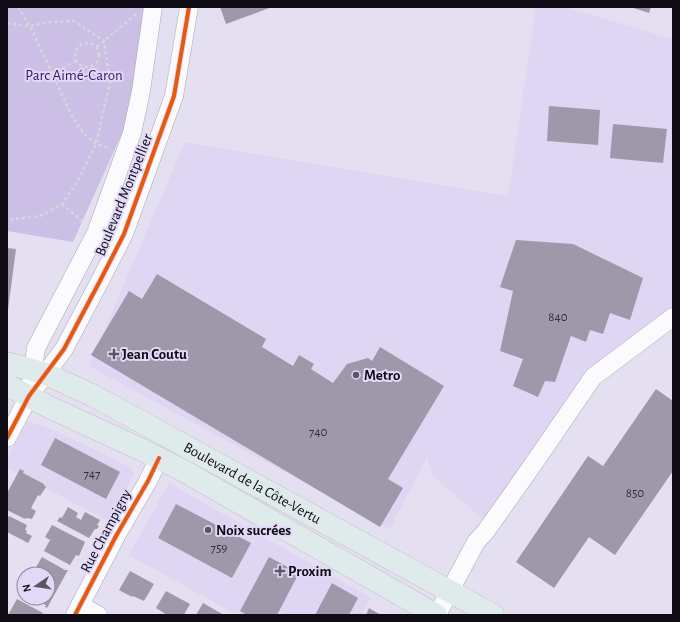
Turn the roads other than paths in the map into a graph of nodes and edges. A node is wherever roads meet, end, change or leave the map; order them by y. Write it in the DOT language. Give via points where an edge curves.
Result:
graph roads {
  1 [pos="189,7"];
  2 [pos="146,9"];
  3 [pos="132,134"];
  4 [pos="158,142"];
  5 [pos="673,317"];
  6 [pos="7,363"];
  7 [pos="39,372"];
  8 [pos="7,385"];
  9 [pos="29,396"];
  10 [pos="7,438"];
  11 [pos="159,458"];
  12 [pos="449,591"];
  13 [pos="77,610"];
  14 [pos="98,615"];
  15 [pos="436,615"];
  16 [pos="493,615"];
  1 -- 4 [label="street, Boulevard Montpellier" via="174,96"];
  2 -- 3 [label="street, Boulevard Montpellier" via="141,91"];
  3 -- 4 [label="street, Boulevard Montpellier"];
  3 -- 7 [label="street, Boulevard Montpellier" via="96,233 36,348"];
  4 -- 7 [label="street, Boulevard Montpellier" via="124,234 113,256 64,350"];
  5 -- 12 [label="street" via="593,377 476,542"];
  6 -- 7 [label="main road, Boulevard de la Côte-Vertu"];
  7 -- 9 [label="street, Boulevard Montpellier"];
  7 -- 12 [label="main road, Boulevard de la Côte-Vertu" via="94,396"];
  8 -- 9 [label="main road, Boulevard de la Côte-Vertu"];
  9 -- 10 [label="street, Boulevard Montpellier"];
  9 -- 11 [label="main road, Boulevard de la Côte-Vertu"];
  11 -- 13 [label="street, Rue Champigny"];
  11 -- 15 [label="main road, Boulevard de la Côte-Vertu"];
  12 -- 15 [label="street"];
  12 -- 16 [label="main road, Boulevard de la Côte-Vertu"];
  13 -- 14 [label="street"];
}
